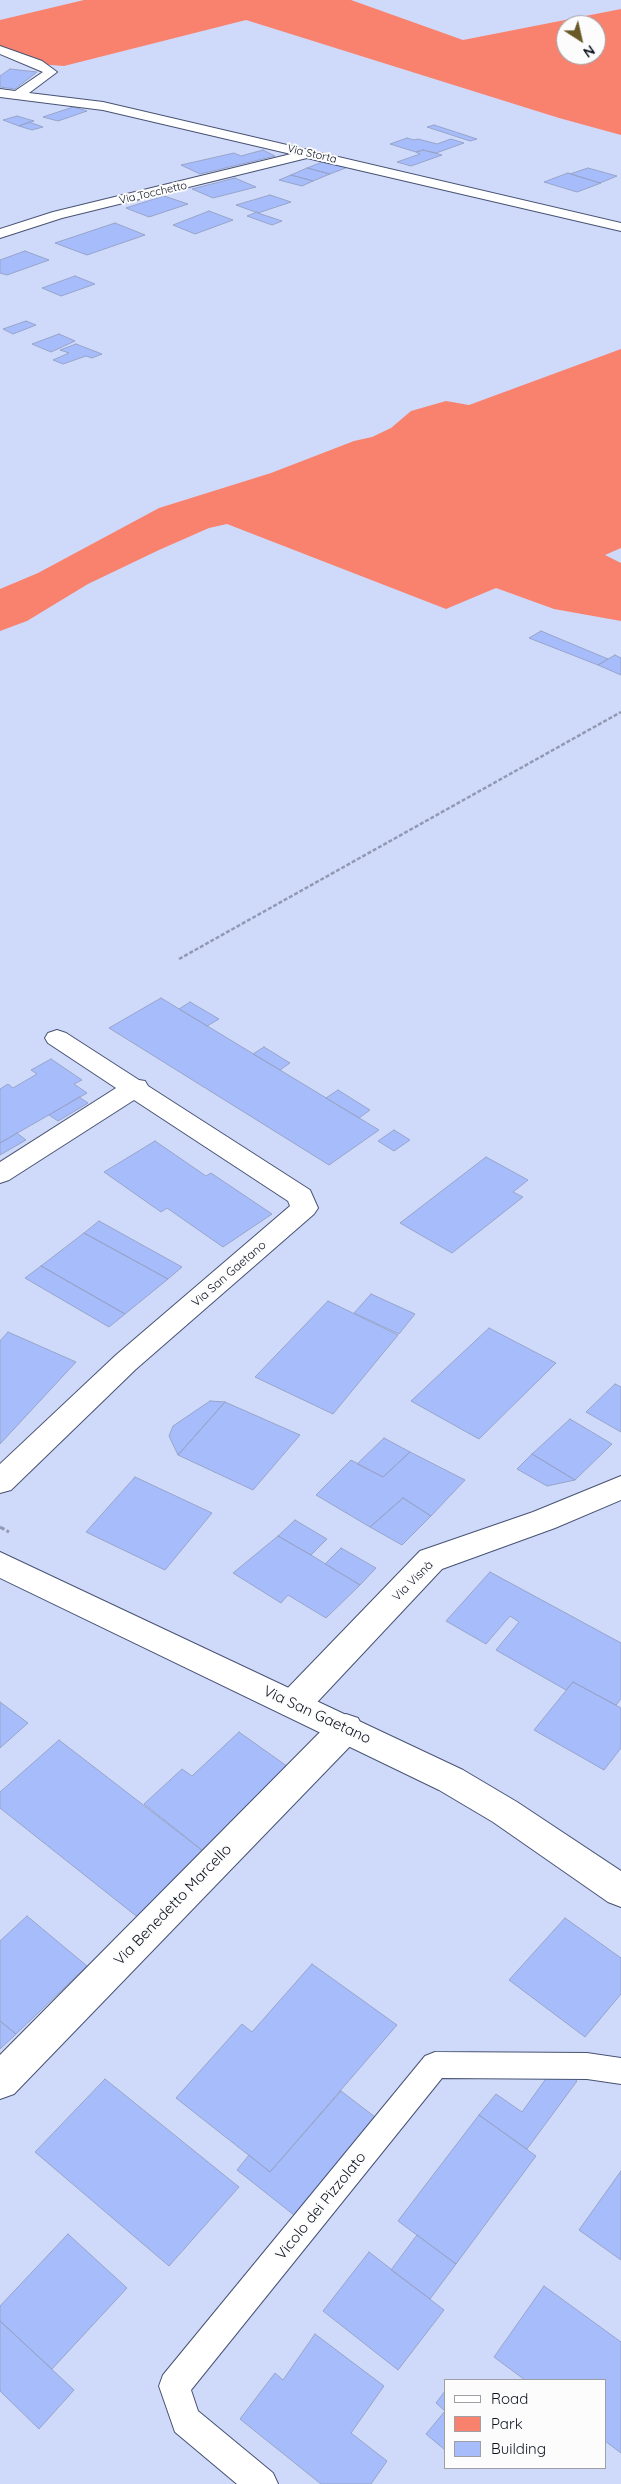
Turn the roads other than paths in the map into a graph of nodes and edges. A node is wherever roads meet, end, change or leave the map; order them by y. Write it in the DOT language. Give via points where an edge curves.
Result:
graph roads {
  1 [pos="0,50"];
  2 [pos="0,93"];
  3 [pos="18,94"];
  4 [pos="307,153"];
  5 [pos="621,227"];
  6 [pos="0,234"];
  7 [pos="57,1038"];
  8 [pos="136,1088"];
  9 [pos="0,1174"];
  10 [pos="0,1482"];
  11 [pos="621,1487"];
  12 [pos="0,1564"];
  13 [pos="294,1704"];
  14 [pos="346,1728"];
  15 [pos="621,1891"];
  16 [pos="621,2072"];
  17 [pos="0,2081"];
  18 [pos="262,2484"];
  1 -- 3 [label="street" via="51,72"];
  2 -- 3 [label="street, Via Storta"];
  3 -- 4 [label="street, Via Storta" via="103,106"];
  4 -- 5 [label="street, Via Storta"];
  4 -- 6 [label="street, Via Tocchetto" via="58,215"];
  7 -- 8 [label="street, Via San Gaetano"];
  8 -- 9 [label="street"];
  8 -- 10 [label="street, Via San Gaetano" via="300,1196 304,1208 126,1362"];
  11 -- 13 [label="street, Via Visnà" via="544,1520 431,1560"];
  12 -- 13 [label="street, Via San Gaetano"];
  13 -- 14 [label="street, Via San Gaetano"];
  14 -- 15 [label="street, Via San Gaetano" via="451,1780 513,1817"];
  14 -- 17 [label="street, Via Benedetto Marcello"];
  16 -- 18 [label="lane, Vicolo dei Pizzolato" via="587,2066 435,2065 174,2386 186,2421"];
}
